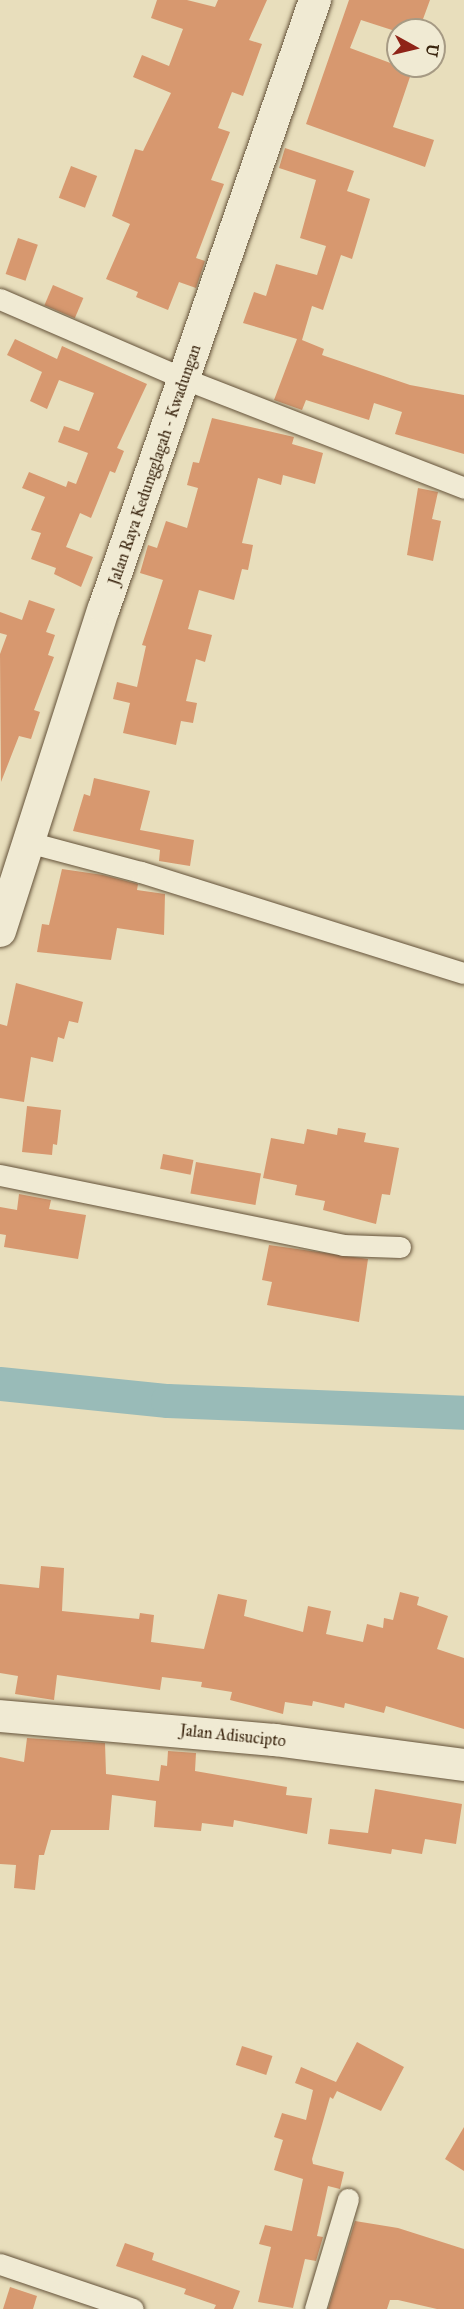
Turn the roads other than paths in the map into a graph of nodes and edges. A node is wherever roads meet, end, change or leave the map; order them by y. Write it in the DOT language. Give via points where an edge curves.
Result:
graph roads {
  1 [pos="315,0"];
  2 [pos="0,299"];
  3 [pos="185,379"];
  4 [pos="464,488"];
  5 [pos="28,842"];
  6 [pos="0,931"];
  7 [pos="464,973"];
  8 [pos="0,1174"];
  9 [pos="400,1247"];
  10 [pos="0,1716"];
  11 [pos="464,1765"];
  12 [pos="348,2199"];
  13 [pos="0,2264"];
  14 [pos="133,2309"];
  15 [pos="315,2309"];
  1 -- 3 [label="main road, Jalan Raya Kedungglagah - Kwadungan"];
  2 -- 3 [label="street"];
  3 -- 4 [label="street"];
  3 -- 5 [label="main road, Jalan Raya Kedungglagah - Kwadungan"];
  5 -- 6 [label="main road, Jalan Raya Kedungglagah - Kwadungan"];
  5 -- 7 [label="street" via="141,872"];
  8 -- 9 [label="street" via="343,1245"];
  10 -- 11 [label="main road, Jalan Adisucipto" via="276,1740"];
  12 -- 15 [label="street"];
  13 -- 14 [label="street"];
}
